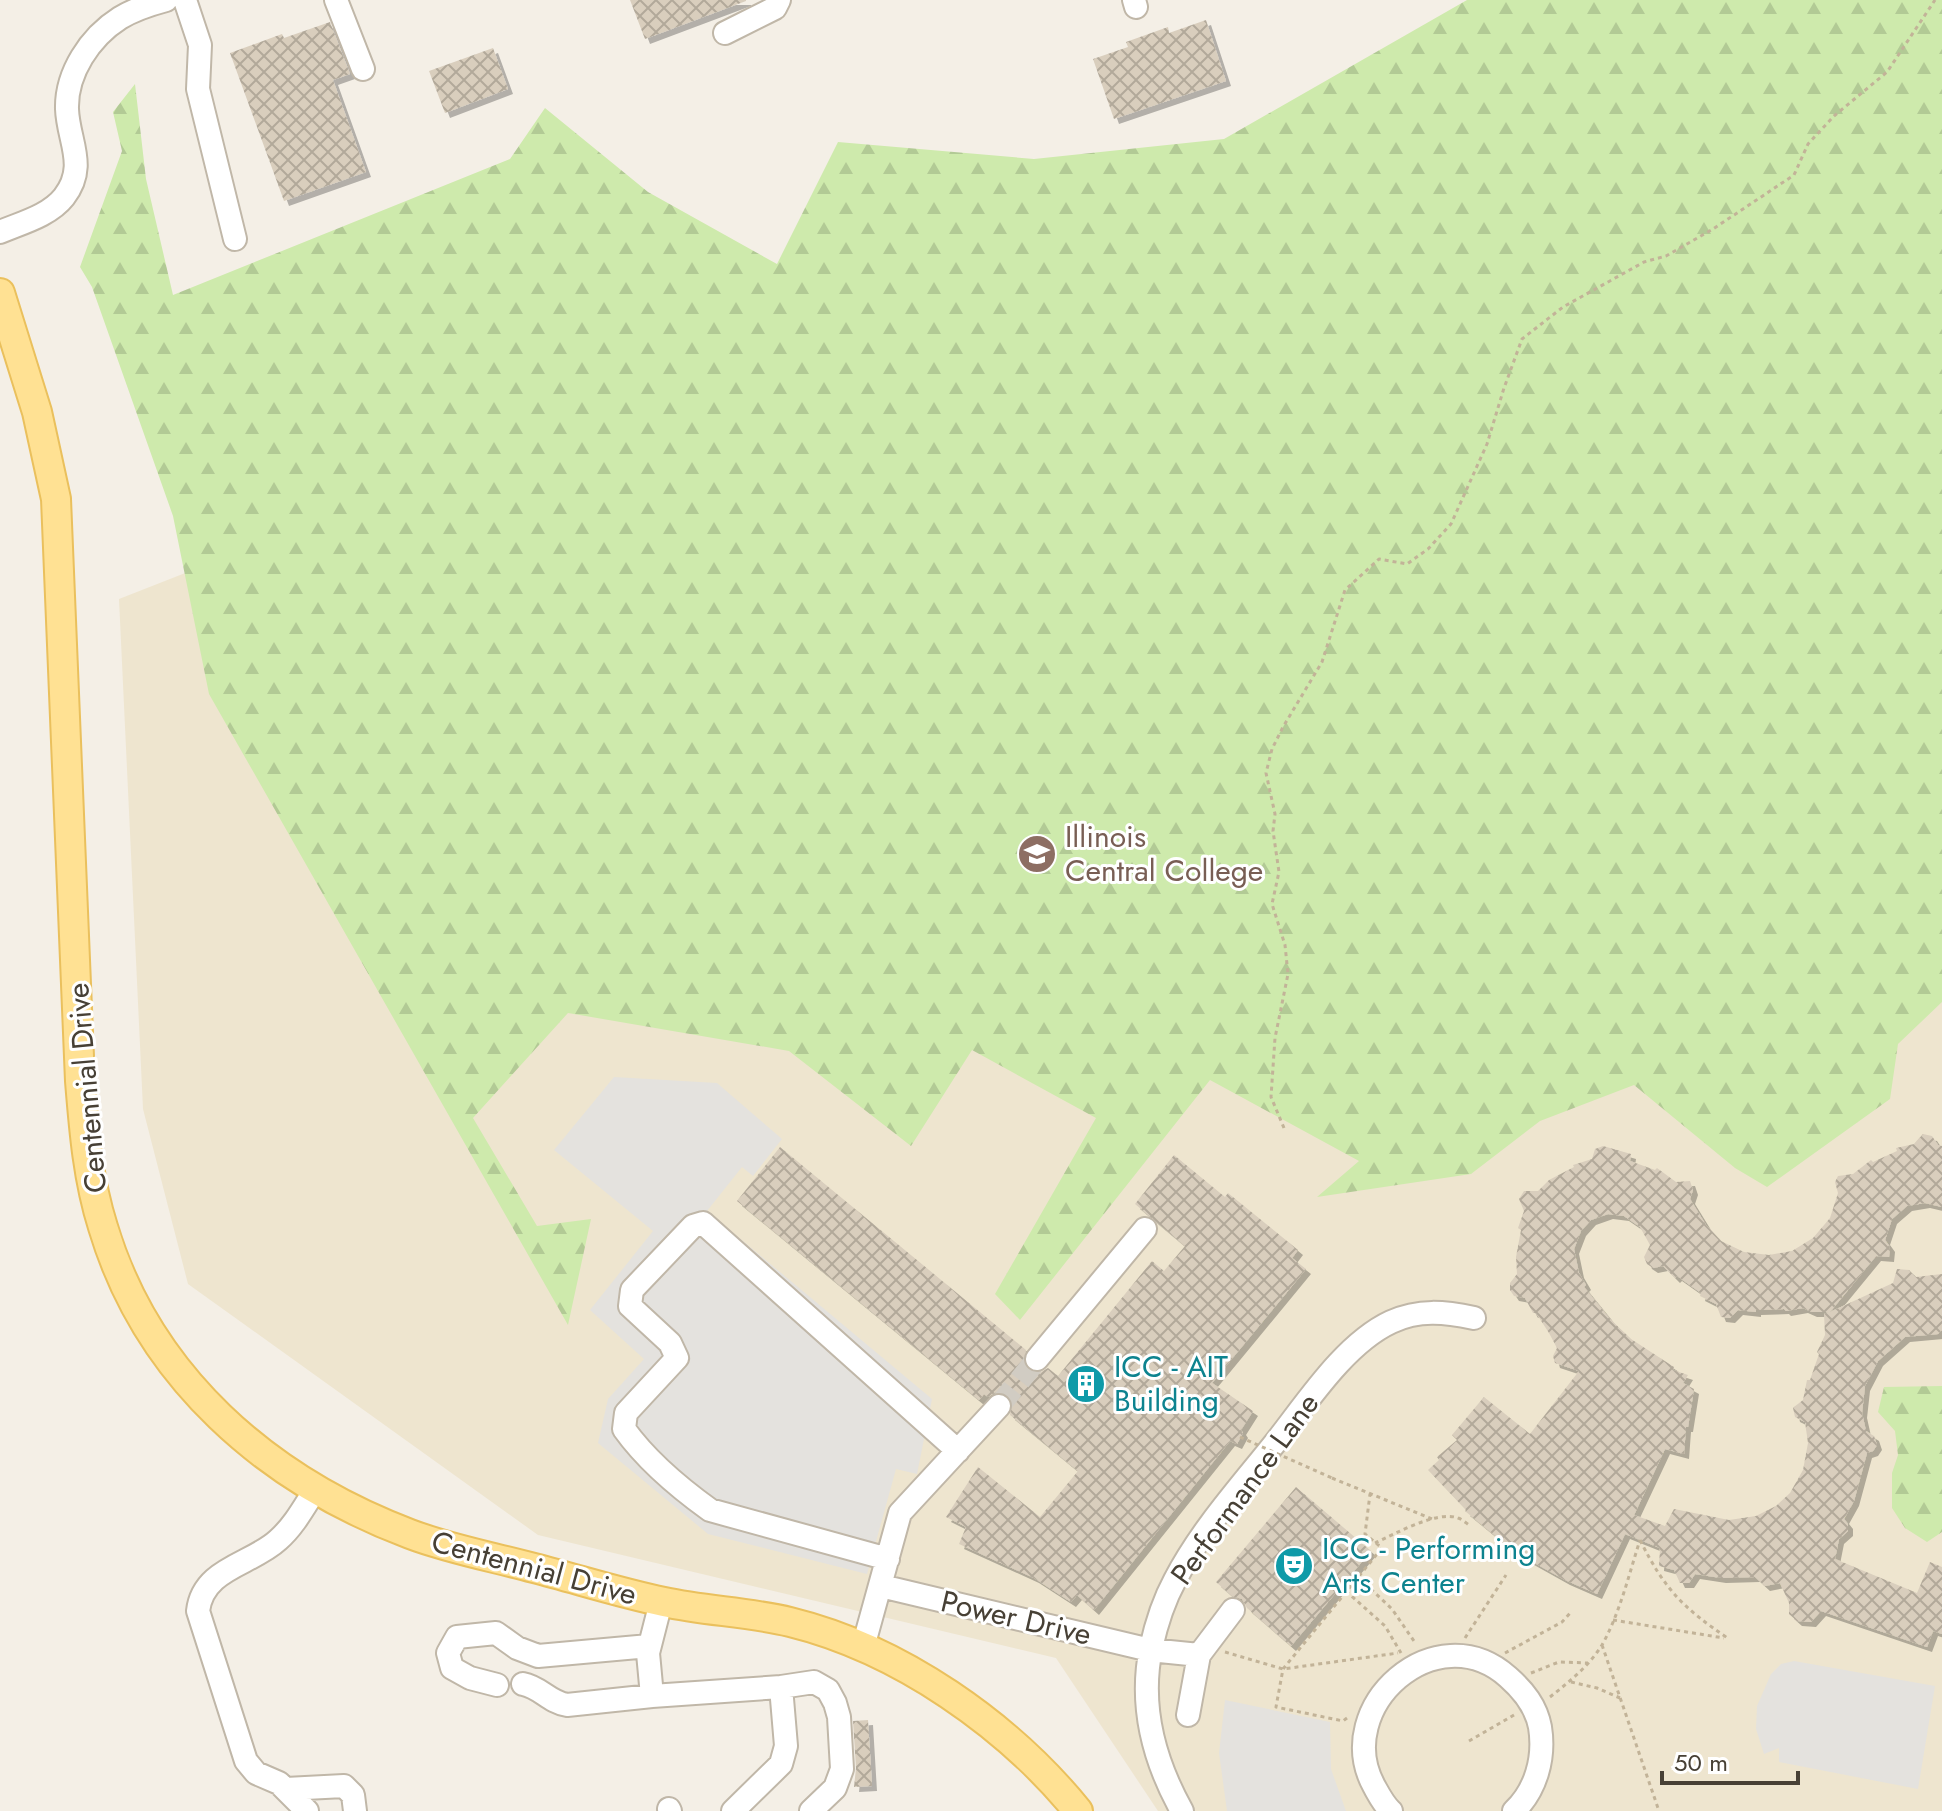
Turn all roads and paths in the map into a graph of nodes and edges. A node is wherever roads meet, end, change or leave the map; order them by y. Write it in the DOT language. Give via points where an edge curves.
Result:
graph roads {
  1 [pos="166,0"];
  2 [pos="185,0"];
  3 [pos="336,0"];
  4 [pos="779,0"];
  5 [pos="1935,0"];
  6 [pos="725,33"];
  7 [pos="363,69"];
  8 [pos="0,232"];
  9 [pos="235,239"];
  10 [pos="0,293"];
  11 [pos="1284,1128"];
  12 [pos="1145,1229"];
  13 [pos="1474,1318"];
  14 [pos="1037,1359"];
  15 [pos="999,1406"];
  16 [pos="1240,1437"];
  17 [pos="958,1451"];
  18 [pos="315,1490"];
  19 [pos="1370,1494"];
  20 [pos="1432,1519"];
  21 [pos="1469,1525"];
  22 [pos="1375,1543"];
  23 [pos="888,1559"];
  24 [pos="1506,1575"];
  25 [pos="1358,1577"];
  26 [pos="881,1586"];
  27 [pos="1346,1591"];
  28 [pos="661,1602"];
  29 [pos="1233,1610"];
  30 [pos="1572,1611"];
  31 [pos="1613,1620"];
  32 [pos="1475,1643"];
  33 [pos="1602,1645"];
  34 [pos="649,1646"];
  35 [pos="863,1647"];
  36 [pos="1496,1649"];
  37 [pos="1150,1650"];
  38 [pos="1202,1651"];
  39 [pos="1505,1653"];
  40 [pos="1401,1655"];
  41 [pos="538,1656"];
  42 [pos="1513,1658"];
  43 [pos="1392,1661"];
  44 [pos="1588,1663"];
  45 [pos="1522,1664"];
  46 [pos="1283,1669"];
  47 [pos="1569,1682"];
  48 [pos="526,1685"];
  49 [pos="781,1687"];
  50 [pos="652,1696"];
  51 [pos="1542,1697"];
  52 [pos="1620,1698"];
  53 [pos="1354,1714"];
  54 [pos="1188,1715"];
  55 [pos="1469,1741"];
  56 [pos="286,1789"];
  57 [pos="307,1811"];
  58 [pos="355,1811"];
  59 [pos="733,1811"];
  60 [pos="811,1811"];
  61 [pos="1078,1811"];
  62 [pos="1182,1811"];
  63 [pos="1391,1811"];
  64 [pos="1514,1811"];
  65 [pos="1659,1811"];
  1 -- 8 [label="street" via="120,18 79,60 67,98 77,162 71,184 48,211"];
  2 -- 9 [label="street" via="200,45 198,89"];
  3 -- 7 [label="street"];
  4 -- 6 [label="street" via="775,8"];
  5 -- 11 [label="path" via="1887,72 1808,144 1794,175 1666,256 1644,262 1563,307 1522,339 1487,444 1451,524 1407,564 1379,559 1345,590 1322,662 1283,727 1266,773 1279,872 1272,904 1288,974 1275,1038 1271,1097"];
  10 -- 18 [label="main road, Centennial Drive" via="37,412 56,499 80,1081 88,1166 102,1227 122,1281 156,1343 183,1377 220,1419"];
  12 -- 14 [label="street"];
  13 -- 37 [label="street, Performance Lane" via="1435,1311 1407,1316 1367,1336 1345,1357 1193,1549 1161,1608"];
  15 -- 17 [label="street"];
  16 -- 19 [label="path, bridge"];
  17 -- 23 [label="street" via="900,1513"];
  17 -- 23 [label="street" via="703,1223 693,1226 632,1290 630,1306 670,1343 677,1358 626,1413 624,1429 638,1449 710,1510"];
  18 -- 28 [label="main road, Centennial Drive" via="411,1535"];
  18 -- 56 [label="street" via="276,1542 211,1581 199,1600 198,1611 246,1761 256,1773"];
  19 -- 20 [label="path"];
  19 -- 22 [label="path" via="1365,1534"];
  20 -- 21 [label="path" via="1458,1518"];
  20 -- 22 [label="path"];
  22 -- 25 [label="path" via="1382,1548"];
  23 -- 26 [label="street"];
  24 -- 32 [label="path" via="1463,1641"];
  25 -- 27 [label="path"];
  25 -- 40 [label="path" via="1392,1609 1418,1648"];
  26 -- 35 [label="street"];
  26 -- 37 [label="street, Power Drive"];
  27 -- 40 [label="path" via="1385,1626"];
  27 -- 46 [label="path"];
  28 -- 34 [label="street"];
  28 -- 35 [label="main road, Centennial Drive" via="791,1622"];
  29 -- 38 [label="street"];
  30 -- 39 [label="path" via="1562,1622"];
  31 -- 31 [label="path" via="1628,1622 1729,1639 1659,1578 1640,1540"];
  31 -- 33 [label="path"];
  33 -- 44 [label="path"];
  33 -- 52 [label="path"];
  34 -- 41 [label="street"];
  34 -- 50 [label="street"];
  35 -- 61 [label="main road, Centennial Drive" via="933,1685 1007,1735"];
  36 -- 39 [label="path"];
  37 -- 38 [label="street, Power Drive"];
  37 -- 62 [label="street, Performance Lane" via="1152,1741"];
  38 -- 46 [label="path"];
  38 -- 54 [label="street"];
  39 -- 42 [label="path"];
  40 -- 43 [label="path"];
  40 -- 46 [label="path"];
  41 -- 48 [label="street"];
  41 -- 48 [label="street" via="496,1633 460,1635 452,1643 452,1668 486,1683 520,1672"];
  44 -- 45 [label="path" via="1559,1662 1531,1673"];
  44 -- 47 [label="path"];
  46 -- 53 [label="path" via="1276,1707 1343,1721"];
  47 -- 51 [label="path"];
  47 -- 52 [label="path"];
  48 -- 50 [label="street" via="567,1705"];
  49 -- 50 [label="street"];
  49 -- 59 [label="street" via="786,1746 781,1764"];
  49 -- 60 [label="street" via="814,1682 822,1686 832,1695 839,1717 840,1777"];
  51 -- 55 [label="path"];
  51 -- 63 [label="street" via="1477,1657 1446,1654 1413,1668 1376,1705 1362,1741 1366,1770"];
  51 -- 64 [label="street" via="1539,1764 1530,1792"];
  52 -- 65 [label="path"];
  56 -- 57 [label="street"];
  56 -- 58 [label="street" via="344,1786 353,1795"];
}
